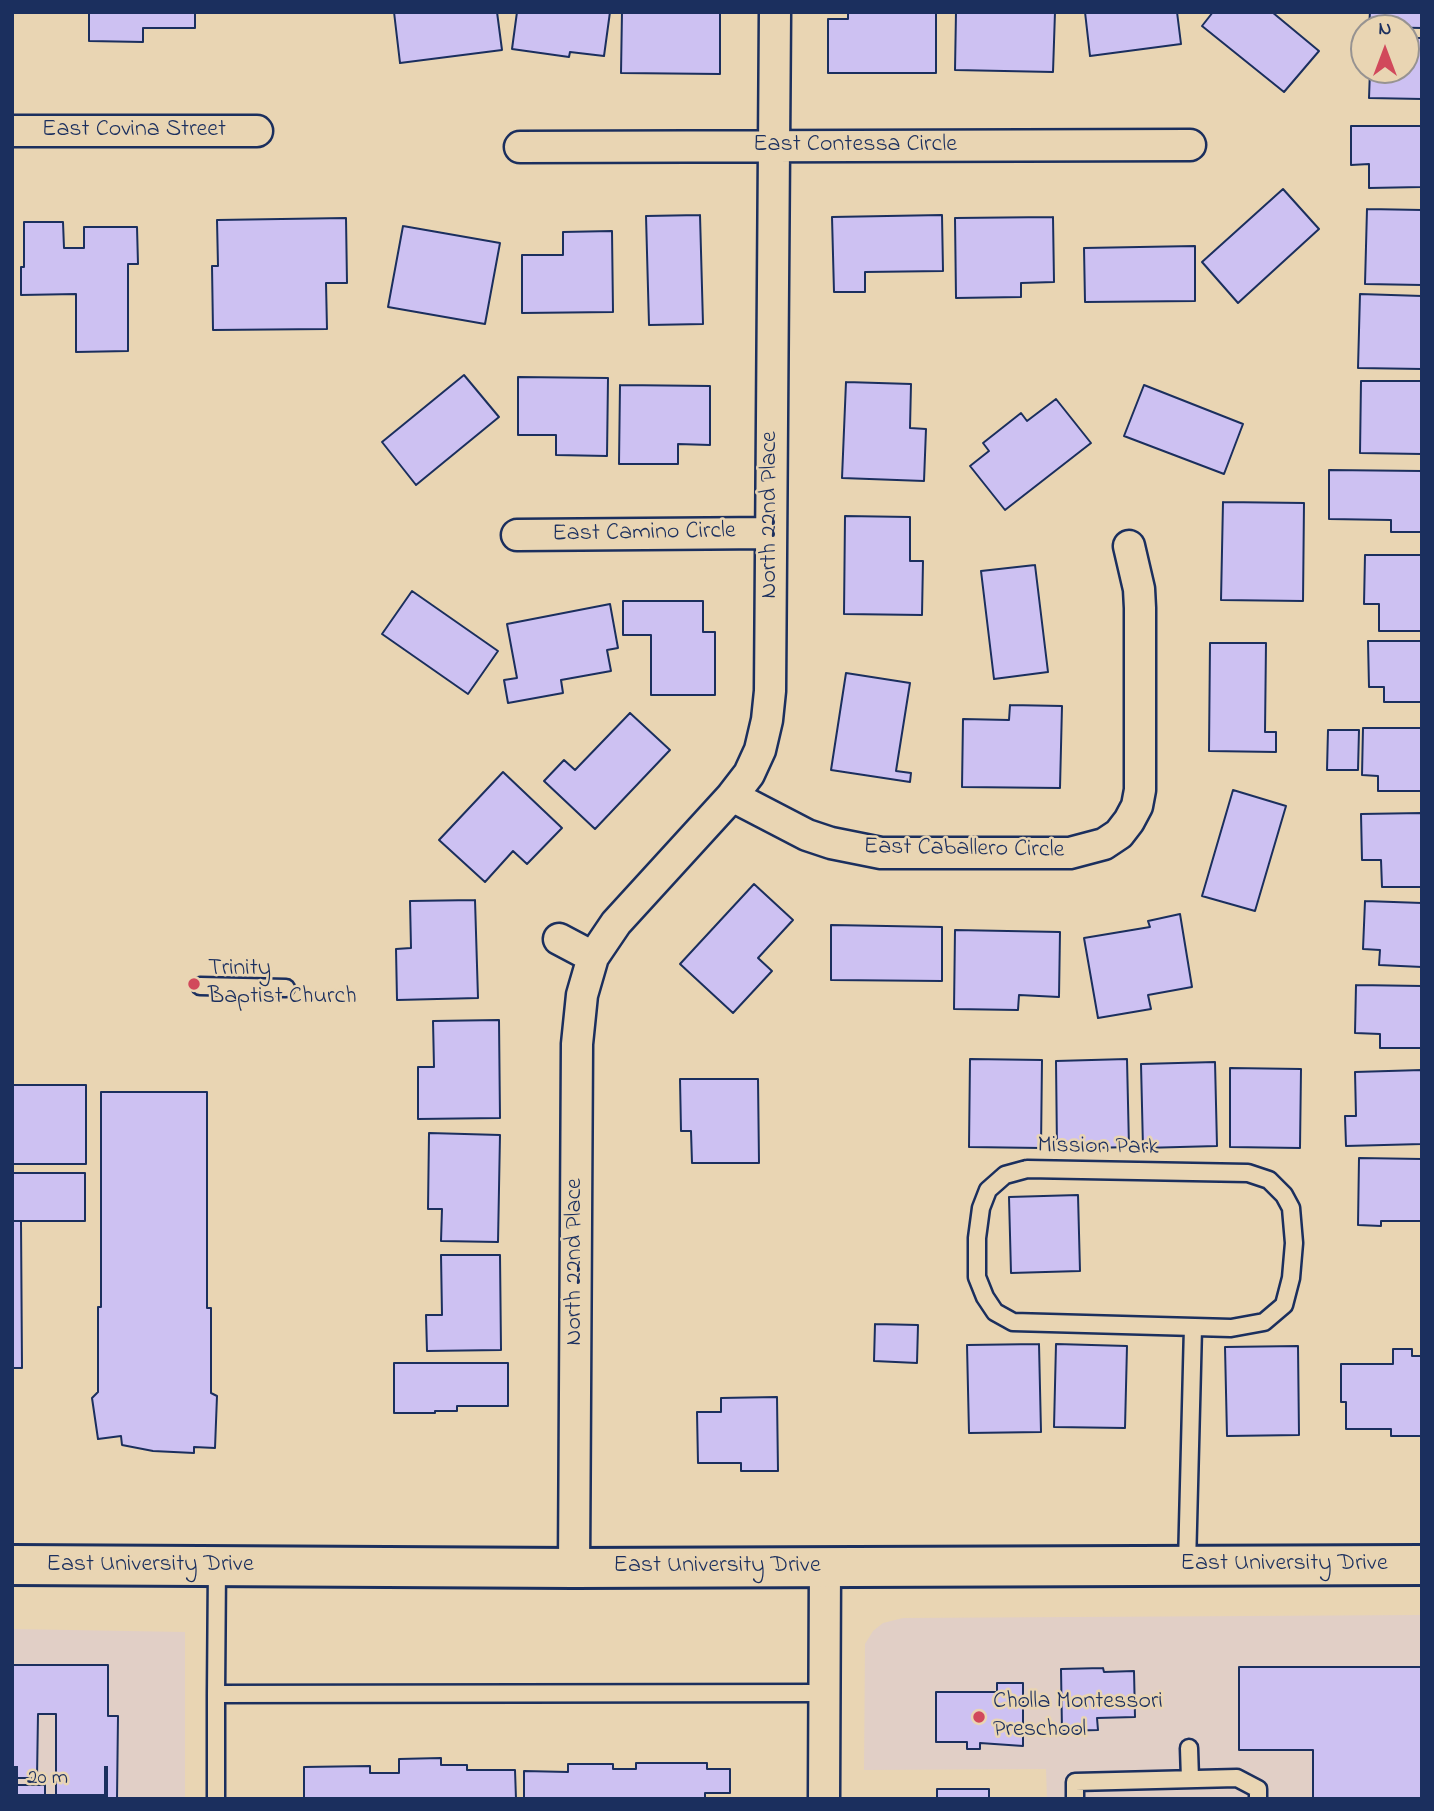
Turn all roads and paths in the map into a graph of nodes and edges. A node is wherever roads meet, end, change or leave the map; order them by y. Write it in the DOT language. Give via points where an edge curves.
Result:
graph roads {
  1 [pos="775,12"];
  2 [pos="12,131"];
  3 [pos="257,131"];
  4 [pos="1190,145"];
  5 [pos="775,146"];
  6 [pos="520,147"];
  7 [pos="771,533"];
  8 [pos="517,535"];
  9 [pos="1129,546"];
  10 [pos="732,796"];
  11 [pos="559,939"];
  12 [pos="593,957"];
  13 [pos="200,986"];
  14 [pos="286,988"];
  15 [pos="1193,1327"];
  16 [pos="12,1565"];
  17 [pos="1187,1565"];
  18 [pos="1422,1565"];
  19 [pos="217,1566"];
  20 [pos="825,1566"];
  21 [pos="574,1568"];
  22 [pos="825,1693"];
  23 [pos="216,1694"];
  24 [pos="1189,1748"];
  25 [pos="1190,1779"];
  26 [pos="216,1799"];
  27 [pos="824,1799"];
  28 [pos="1075,1799"];
  29 [pos="1258,1799"];
  1 -- 5 [label="street, North 22nd Place"];
  2 -- 3 [label="street, East Covina Street"];
  4 -- 5 [label="street, East Contessa Circle"];
  5 -- 6 [label="street, East Contessa Circle"];
  5 -- 7 [label="street, North 22nd Place"];
  7 -- 8 [label="street, East Camino Circle"];
  7 -- 10 [label="street, North 22nd Place" via="767,720 749,774"];
  9 -- 10 [label="street, East Caballero Circle" via="1141,620 1140,790 1129,821 1104,844 1070,853 881,853 807,835"];
  10 -- 12 [label="street, North 22nd Place" via="616,923"];
  11 -- 12 [label="street"];
  12 -- 21 [label="street, North 22nd Place" via="582,995 577,1044"];
  13 -- 14 [label="lane"];
  15 -- 15 [label="lane, Mission Park" via="1231,1328 1264,1322 1284,1305 1294,1243 1290,1208 1269,1180 1248,1173 1027,1168 1005,1175 988,1190 979,1218 978,1277 995,1312 1013,1322"];
  15 -- 17 [label="lane"];
  16 -- 19 [label="main road, East University Drive"];
  17 -- 18 [label="main road, East University Drive"];
  17 -- 20 [label="main road, East University Drive"];
  19 -- 21 [label="main road, East University Drive"];
  19 -- 23 [label="lane"];
  20 -- 21 [label="main road, East University Drive"];
  20 -- 22 [label="street"];
  22 -- 23 [label="lane"];
  22 -- 27 [label="street"];
  23 -- 26 [label="lane"];
  24 -- 25 [label="lane"];
  25 -- 28 [label="lane" via="1075,1782"];
  25 -- 29 [label="lane" via="1237,1778 1258,1789"];
}
